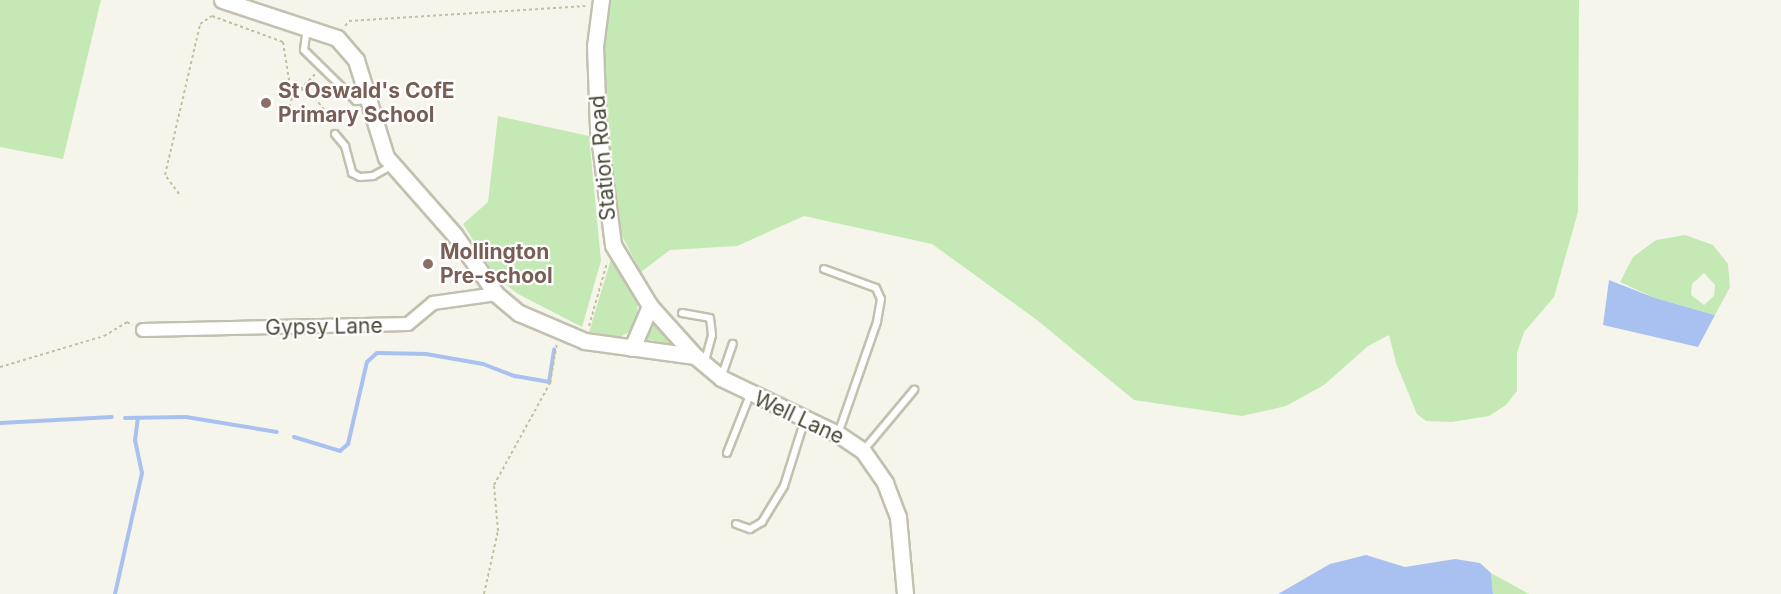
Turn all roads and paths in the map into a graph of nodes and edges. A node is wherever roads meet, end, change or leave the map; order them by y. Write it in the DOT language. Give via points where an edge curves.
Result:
graph roads {
  1 [pos="222,0"];
  2 [pos="600,5"];
  3 [pos="307,28"];
  4 [pos="337,38"];
  5 [pos="321,69"];
  6 [pos="301,89"];
  7 [pos="292,98"];
  8 [pos="369,100"];
  9 [pos="286,118"];
  10 [pos="335,134"];
  11 [pos="393,165"];
  12 [pos="178,194"];
  13 [pos="613,245"];
  14 [pos="824,269"];
  15 [pos="496,294"];
  16 [pos="650,306"];
  17 [pos="682,313"];
  18 [pos="142,330"];
  19 [pos="560,332"];
  20 [pos="585,341"];
  21 [pos="733,344"];
  22 [pos="632,348"];
  23 [pos="700,360"];
  24 [pos="0,367"];
  25 [pos="721,378"];
  26 [pos="914,390"];
  27 [pos="750,394"];
  28 [pos="806,419"];
  29 [pos="838,434"];
  30 [pos="862,451"];
  31 [pos="728,453"];
  32 [pos="736,524"];
  33 [pos="484,594"];
  34 [pos="905,594"];
  1 -- 3 [label="street"];
  2 -- 4 [label="path" via="349,21"];
  2 -- 13 [label="street, Station Road" via="595,46 598,129"];
  3 -- 4 [label="street"];
  3 -- 5 [label="lane" via="304,50"];
  4 -- 8 [label="street" via="356,60"];
  5 -- 6 [label="path"];
  5 -- 8 [label="lane" via="356,101"];
  6 -- 7 [label="path"];
  6 -- 10 [label="path" via="311,93 329,114 335,122"];
  7 -- 9 [label="path"];
  7 -- 12 [label="path" via="283,42 212,16 200,24 165,175"];
  8 -- 11 [label="street" via="386,157"];
  10 -- 11 [label="lane" via="345,146 352,173 360,177"];
  11 -- 15 [label="street" via="454,234"];
  13 -- 16 [label="street, Station Road"];
  13 -- 20 [label="path"];
  14 -- 29 [label="lane" via="876,288 881,299 877,322"];
  15 -- 18 [label="street, Gypsy Lane" via="433,303 408,324"];
  15 -- 19 [label="street" via="519,313"];
  16 -- 22 [label="street"];
  16 -- 23 [label="street, Well Lane"];
  17 -- 23 [label="lane" via="710,318 712,335"];
  18 -- 24 [label="path" via="127,322 104,336"];
  19 -- 20 [label="street"];
  19 -- 33 [label="path" via="550,383 494,485 498,531"];
  20 -- 22 [label="street"];
  21 -- 25 [label="lane"];
  22 -- 23 [label="street"];
  23 -- 25 [label="street, Well Lane"];
  25 -- 27 [label="street, Well Lane"];
  26 -- 30 [label="lane"];
  27 -- 28 [label="street, Well Lane"];
  27 -- 31 [label="lane"];
  28 -- 29 [label="street, Well Lane"];
  28 -- 32 [label="lane" via="783,486 762,522 750,529"];
  29 -- 30 [label="street, Well Lane"];
  30 -- 34 [label="street, Well Lane" via="885,483 898,517"];
}
